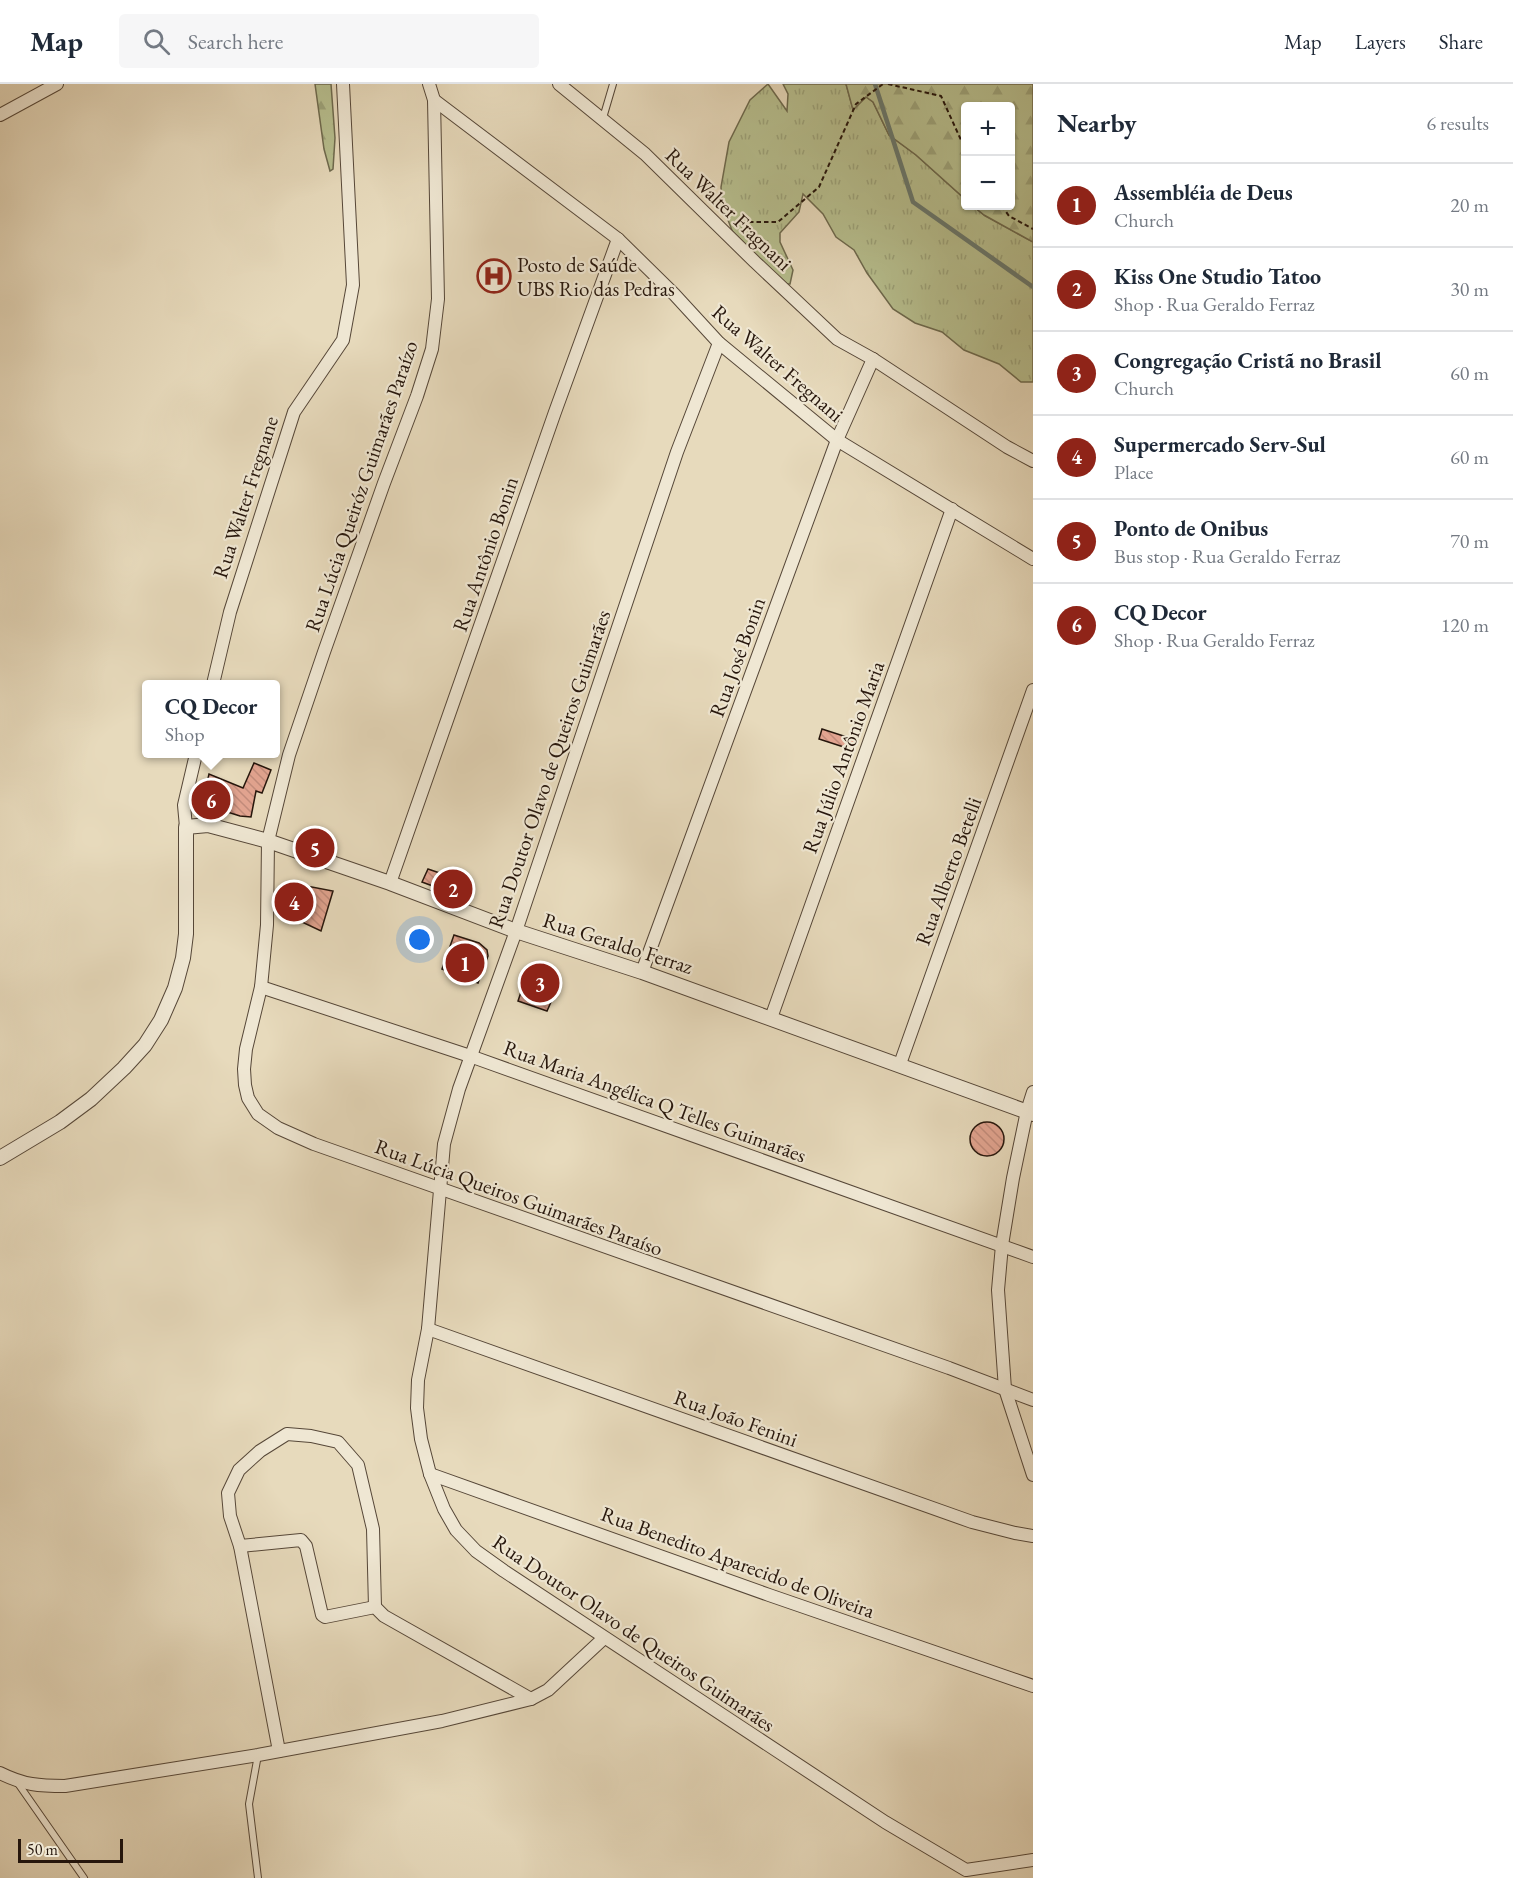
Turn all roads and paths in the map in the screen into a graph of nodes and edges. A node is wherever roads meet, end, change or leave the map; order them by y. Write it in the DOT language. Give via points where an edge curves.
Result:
graph roads {
  1 [pos="57,84"];
  2 [pos="343,84"];
  3 [pos="429,84"];
  4 [pos="560,84"];
  5 [pos="613,84"];
  6 [pos="883,84"];
  7 [pos="888,84"];
  8 [pos="434,100"];
  9 [pos="0,115"];
  10 [pos="602,119"];
  11 [pos="961,140"];
  12 [pos="1005,210"];
  13 [pos="713,222"];
  14 [pos="1033,229"];
  15 [pos="618,239"];
  16 [pos="719,343"];
  17 [pos="873,359"];
  18 [pos="837,440"];
  19 [pos="1033,461"];
  20 [pos="952,509"];
  21 [pos="1033,559"];
  22 [pos="214,680"];
  23 [pos="1033,690"];
  24 [pos="195,758"];
  25 [pos="186,827"];
  26 [pos="268,841"];
  27 [pos="390,883"];
  28 [pos="516,931"];
  29 [pos="642,972"];
  30 [pos="261,987"];
  31 [pos="771,1018"];
  32 [pos="470,1056"];
  33 [pos="900,1064"];
  34 [pos="1033,1092"];
  35 [pos="1030,1113"];
  36 [pos="0,1158"];
  37 [pos="440,1190"];
  38 [pos="1002,1245"];
  39 [pos="1033,1257"];
  40 [pos="428,1329"];
  41 [pos="1005,1389"];
  42 [pos="1033,1400"];
  43 [pos="430,1474"];
  44 [pos="1033,1475"];
  45 [pos="1033,1536"];
  46 [pos="240,1546"];
  47 [pos="375,1607"];
  48 [pos="604,1638"];
  49 [pos="1033,1686"];
  50 [pos="531,1699"];
  51 [pos="279,1751"];
  52 [pos="258,1755"];
  53 [pos="0,1773"];
  54 [pos="16,1781"];
  55 [pos="1033,1860"];
  56 [pos="965,1874"];
  57 [pos="84,1878"];
  58 [pos="258,1878"];
  1 -- 9 [label="street"];
  2 -- 22 [label="street, Rua Walter Fregnane" via="353,285 343,340 294,412 230,612"];
  3 -- 8 [label="street"];
  4 -- 10 [label="street, Rua Walter Fragnani"];
  5 -- 10 [label="lane"];
  6 -- 13 [label="path" via="856,104 819,187 778,222"];
  7 -- 11 [label="path" via="941,96"];
  8 -- 15 [label="street, Rua Walter Fregnani"];
  8 -- 26 [label="street, Rua Lúcia Queiróz Guimarães Paraízo" via="438,299 432,349 289,755"];
  10 -- 13 [label="street, Rua Walter Fragnani" via="645,154"];
  12 -- 14 [label="path"];
  13 -- 17 [label="street, Rua Walter Fragnani" via="837,339"];
  15 -- 16 [label="street, Rua Walter Fregnani"];
  15 -- 27 [label="street, Rua Antônio Bonin"];
  16 -- 18 [label="street, Rua Walter Fregnani"];
  16 -- 28 [label="street, Rua Doutor Olavo de Queiros Guimarães" via="677,452"];
  17 -- 18 [label="street, Rua José Bonin"];
  17 -- 19 [label="street"];
  18 -- 20 [label="street, Rua Walter Fregnani"];
  18 -- 29 [label="street, Rua José Bonin"];
  20 -- 21 [label="street, Rua Walter Fregnani"];
  20 -- 31 [label="street, Rua Júlio Antônio Maria"];
  23 -- 33 [label="street, Rua Alberto Betelli"];
  24 -- 25 [label="street" via="184,805"];
  25 -- 26 [label="street, Rua Geraldo Ferraz" via="208,825"];
  25 -- 36 [label="street" via="183,958 161,1020 146,1045 91,1099"];
  26 -- 27 [label="street, Rua Geraldo Ferraz"];
  26 -- 30 [label="street, Rua Lúcia Queiros Guimarães Paraíso" via="267,925"];
  27 -- 28 [label="street, Rua Geraldo Ferraz"];
  28 -- 29 [label="street, Rua Geraldo Ferraz"];
  28 -- 32 [label="street, Rua Doutor Olavo de Queiros Guimarães"];
  29 -- 31 [label="street, Rua Geraldo Ferraz"];
  30 -- 32 [label="street, Rua Maria Angélica Q Telles Guimarães"];
  30 -- 37 [label="street, Rua Lúcia Queiros Guimarães Paraíso" via="244,1069 248,1098 258,1114 314,1144"];
  31 -- 33 [label="street, Rua Geraldo Ferraz"];
  32 -- 37 [label="street, Rua Doutor Olavo de Queiros Guimarães" via="444,1143"];
  32 -- 38 [label="street, Rua Maria Angélica Q Telles Guimarães"];
  33 -- 35 [label="street, Rua Geraldo Ferraz"];
  34 -- 35 [label="street"];
  35 -- 38 [label="street"];
  37 -- 40 [label="street, Rua Doutor Olavo de Queiros Guimarães"];
  37 -- 41 [label="street, Rua Lúcia Queiros Guimarães Paraíso"];
  38 -- 39 [label="street, Rua Maria Angélica Q Telles Guimarães"];
  38 -- 41 [label="street" via="998,1290"];
  40 -- 43 [label="street, Rua Doutor Olavo de Queiros Guimarães" via="417,1408"];
  40 -- 45 [label="street, Rua João Fenini" via="972,1522"];
  41 -- 42 [label="street, Rua Lúcia Queiros Guimarães Paraíso"];
  41 -- 44 [label="street"];
  43 -- 48 [label="street, Rua Doutor Olavo de Queiros Guimarães" via="456,1530 477,1551"];
  43 -- 49 [label="street, Rua Benedito Aparecido de Oliveira"];
  46 -- 47 [label="street" via="302,1540 322,1615"];
  46 -- 47 [label="street" via="228,1493 238,1470 286,1434 338,1442 358,1465 373,1529"];
  46 -- 51 [label="street"];
  47 -- 50 [label="street" via="384,1616"];
  48 -- 50 [label="street" via="556,1684"];
  48 -- 56 [label="street, Rua Doutor Olavo de Queiros Guimarães"];
  50 -- 51 [label="street" via="442,1721"];
  51 -- 52 [label="street"];
  52 -- 54 [label="street" via="65,1786"];
  52 -- 58 [label="lane" via="249,1804"];
  53 -- 54 [label="street"];
  54 -- 57 [label="lane"];
  55 -- 56 [label="street, Rua Doutor Olavo de Queiros Guimarães"];
}
